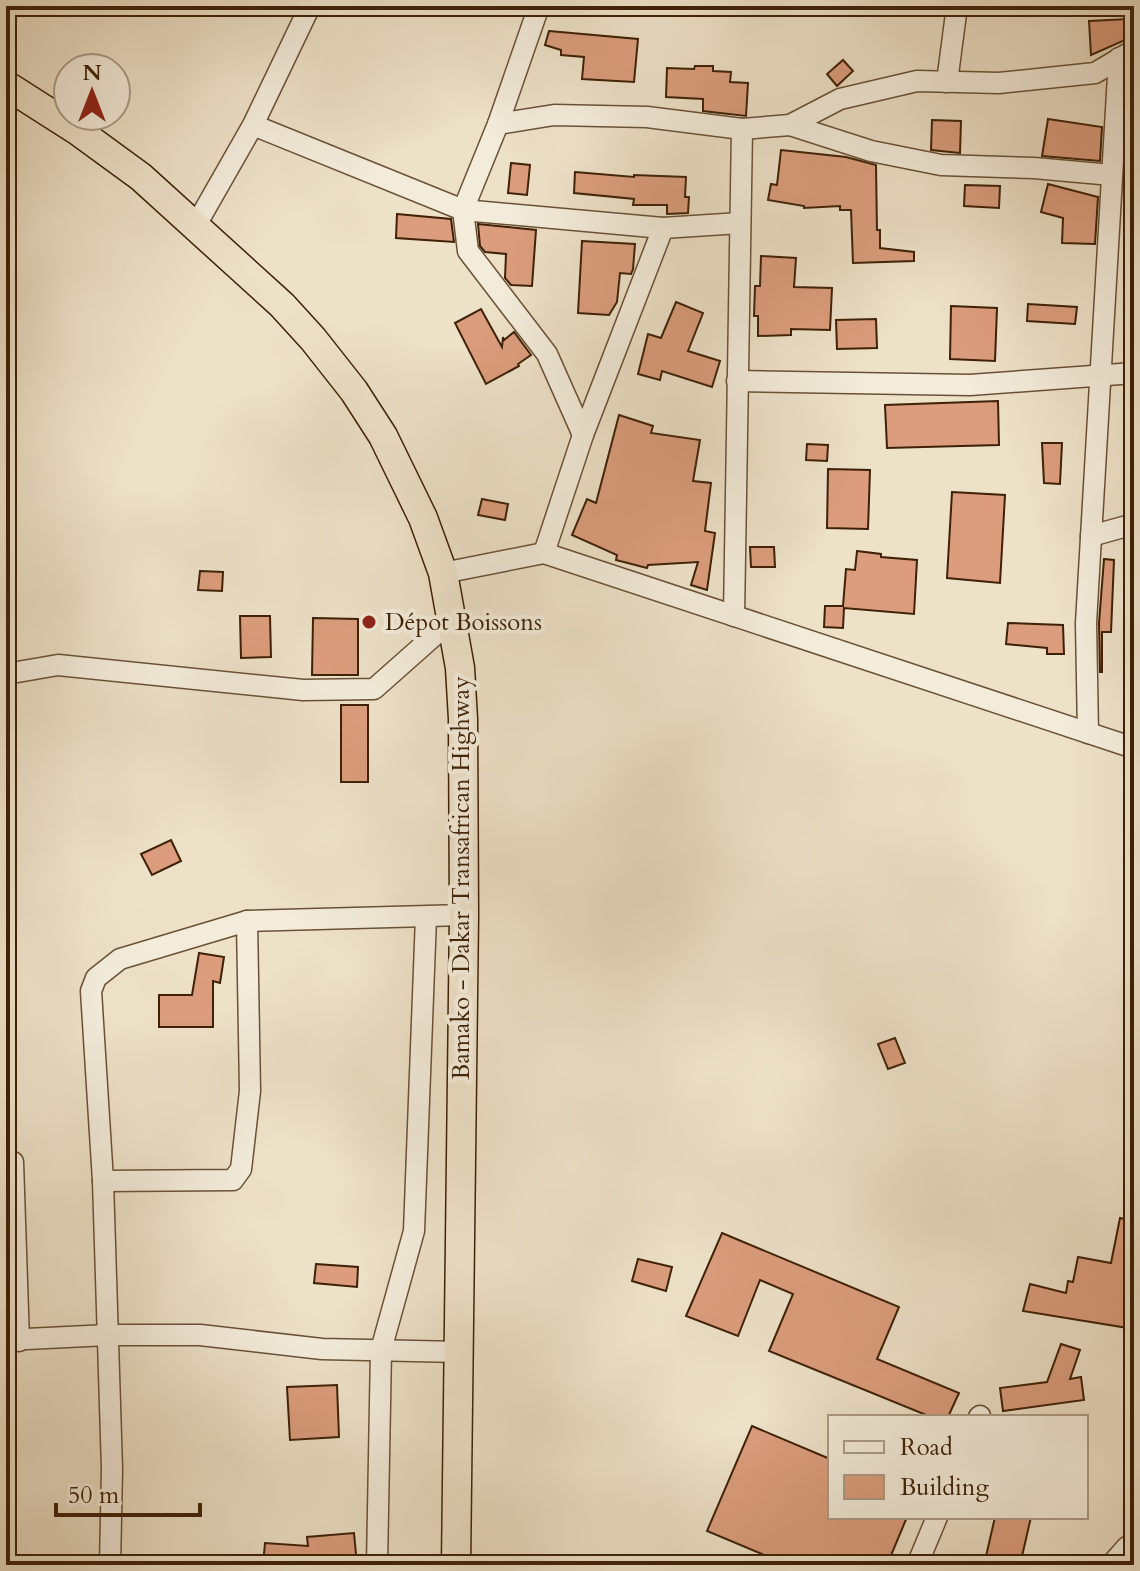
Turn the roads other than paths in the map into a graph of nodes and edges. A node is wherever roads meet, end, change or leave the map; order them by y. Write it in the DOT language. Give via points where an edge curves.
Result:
graph roads {
  1 [pos="310,6"];
  2 [pos="539,6"];
  3 [pos="957,6"];
  4 [pos="1126,54"];
  5 [pos="947,82"];
  6 [pos="6,85"];
  7 [pos="498,124"];
  8 [pos="253,125"];
  9 [pos="790,125"];
  10 [pos="742,129"];
  11 [pos="1112,175"];
  12 [pos="463,210"];
  13 [pos="740,223"];
  14 [pos="196,225"];
  15 [pos="663,228"];
  16 [pos="1134,373"];
  17 [pos="1100,375"];
  18 [pos="737,381"];
  19 [pos="583,435"];
  20 [pos="1134,524"];
  21 [pos="1091,536"];
  22 [pos="544,553"];
  23 [pos="443,573"];
  24 [pos="734,616"];
  25 [pos="453,619"];
  26 [pos="6,674"];
  27 [pos="1088,733"];
  28 [pos="1134,748"];
  29 [pos="464,915"];
  30 [pos="426,917"];
  31 [pos="247,921"];
  32 [pos="13,1162"];
  33 [pos="103,1181"];
  34 [pos="108,1335"];
  35 [pos="12,1340"];
  36 [pos="381,1350"];
  37 [pos="460,1352"];
  38 [pos="936,1519"];
  39 [pos="1134,1543"];
  40 [pos="110,1565"];
  41 [pos="377,1565"];
  42 [pos="456,1565"];
  43 [pos="917,1565"];
  44 [pos="1111,1565"];
  1 -- 8 [label="street"];
  2 -- 7 [label="street"];
  3 -- 5 [label="street"];
  4 -- 5 [label="street" via="1095,73 999,83"];
  4 -- 11 [label="street"];
  5 -- 9 [label="street" via="917,81 840,99"];
  6 -- 14 [label="highway, Bamako - Dakar Transafrican Highway" via="141,177"];
  7 -- 10 [label="street" via="554,115 647,117"];
  7 -- 12 [label="street"];
  8 -- 12 [label="street"];
  8 -- 14 [label="street"];
  9 -- 10 [label="street"];
  9 -- 11 [label="street" via="871,151 941,165"];
  10 -- 13 [label="street"];
  11 -- 17 [label="street"];
  12 -- 15 [label="street"];
  12 -- 19 [label="street" via="468,251 547,354"];
  13 -- 15 [label="street"];
  13 -- 18 [label="street"];
  14 -- 23 [label="highway, Bamako - Dakar Transafrican Highway" via="282,305 354,391 401,470"];
  15 -- 19 [label="street"];
  16 -- 17 [label="street"];
  17 -- 18 [label="street" via="970,385"];
  17 -- 21 [label="street"];
  18 -- 24 [label="street"];
  19 -- 22 [label="street"];
  20 -- 21 [label="street"];
  21 -- 27 [label="street"];
  22 -- 23 [label="street"];
  22 -- 24 [label="street"];
  23 -- 25 [label="highway, Bamako - Dakar Transafrican Highway"];
  24 -- 27 [label="street"];
  25 -- 26 [label="street" via="374,689 303,690 58,665"];
  25 -- 29 [label="highway, Bamako - Dakar Transafrican Highway" via="463,719"];
  27 -- 28 [label="street"];
  29 -- 30 [label="street"];
  29 -- 37 [label="highway, Bamako - Dakar Transafrican Highway"];
  30 -- 31 [label="street"];
  30 -- 36 [label="street" via="414,1231"];
  31 -- 33 [label="street" via="120,959 96,978 91,991"];
  31 -- 33 [label="street" via="250,1091 241,1169 233,1180"];
  32 -- 35 [label="street"];
  33 -- 34 [label="street"];
  34 -- 35 [label="street"];
  34 -- 36 [label="street" via="200,1335"];
  34 -- 40 [label="street"];
  36 -- 37 [label="street"];
  36 -- 41 [label="street"];
  37 -- 42 [label="highway, Bamako - Dakar Transafrican Highway"];
  38 -- 43 [label="street"];
  39 -- 44 [label="street"];
}
